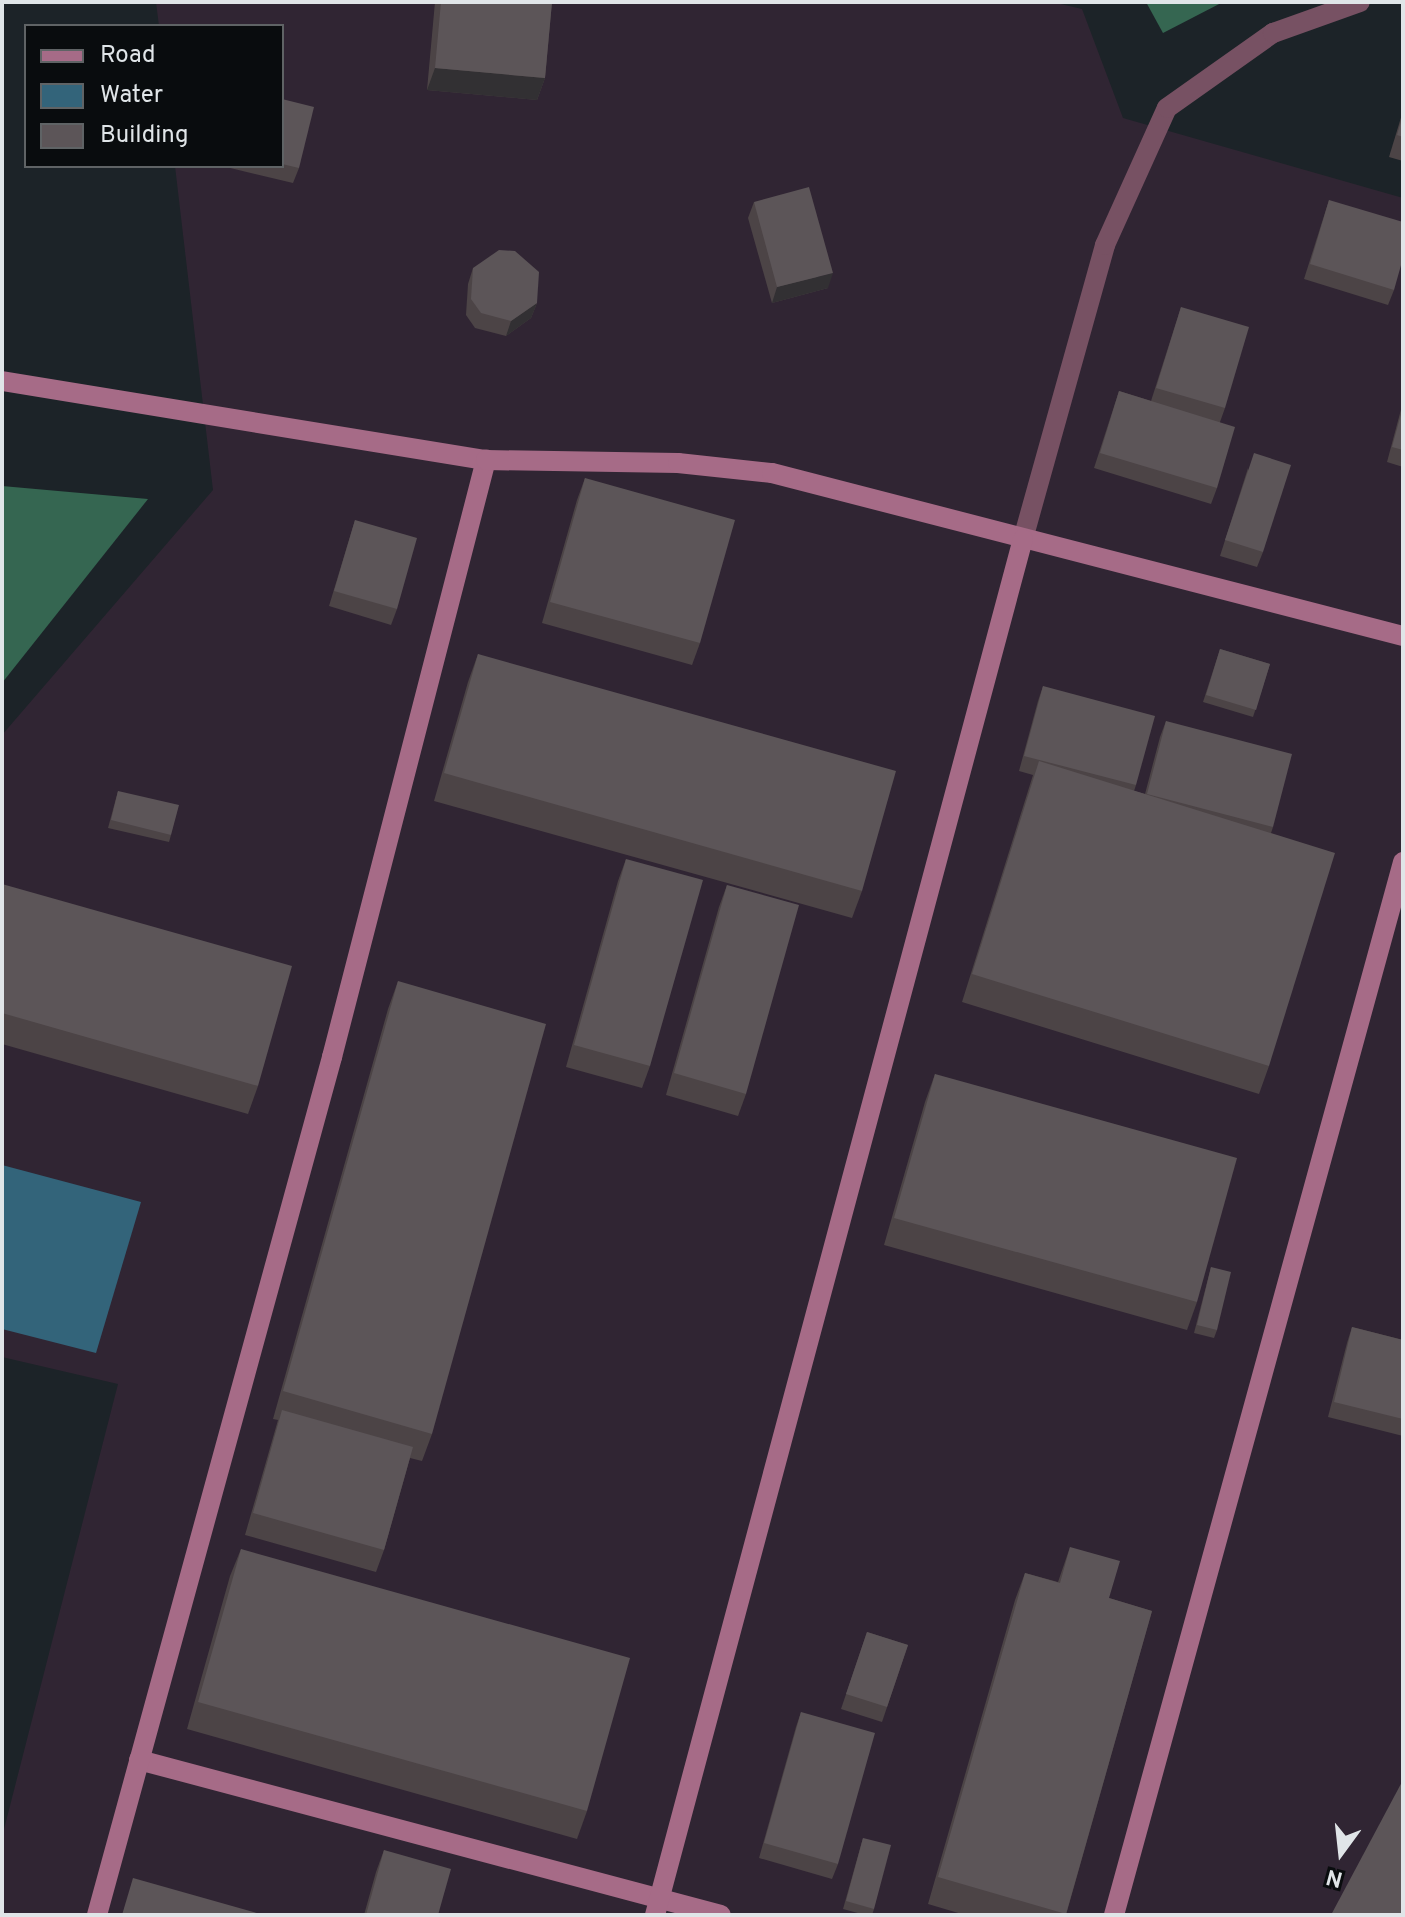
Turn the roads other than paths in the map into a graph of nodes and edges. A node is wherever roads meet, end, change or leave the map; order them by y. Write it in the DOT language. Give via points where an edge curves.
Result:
graph roads {
  1 [pos="1360,2"];
  2 [pos="2,381"];
  3 [pos="486,460"];
  4 [pos="1023,539"];
  5 [pos="1403,636"];
  6 [pos="1403,862"];
  7 [pos="139,1760"];
  8 [pos="658,1907"];
  9 [pos="97,1915"];
  10 [pos="721,1915"];
  11 [pos="1114,1915"];
  1 -- 4 [label="street" via="1273,33 1167,108 1105,245"];
  2 -- 3 [label="street"];
  3 -- 4 [label="street" via="678,463 772,473"];
  3 -- 7 [label="street" via="332,1057"];
  4 -- 5 [label="street"];
  4 -- 8 [label="street"];
  6 -- 11 [label="street"];
  7 -- 8 [label="street"];
  7 -- 9 [label="street"];
  8 -- 10 [label="street"];
}
